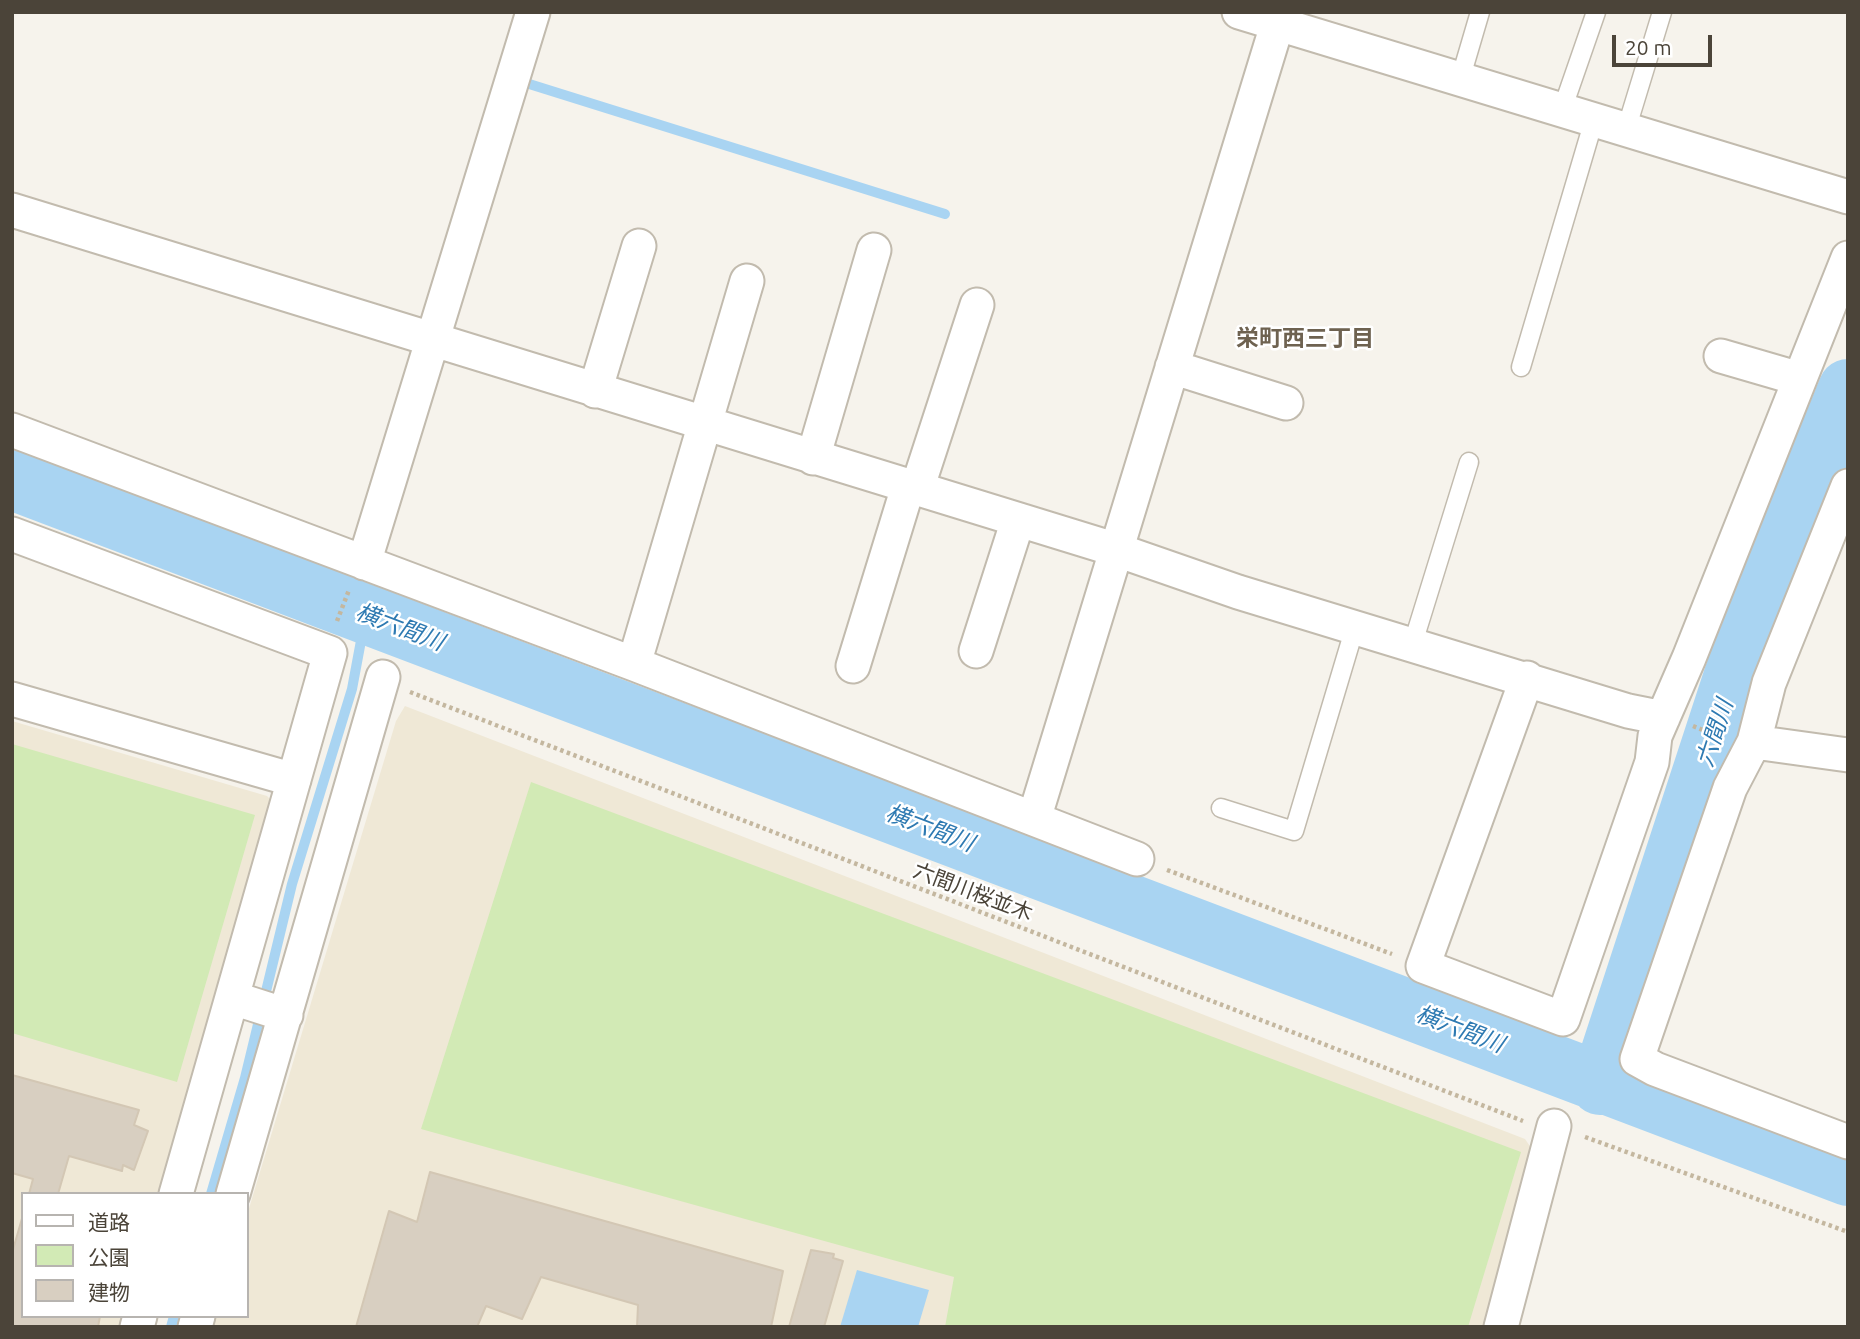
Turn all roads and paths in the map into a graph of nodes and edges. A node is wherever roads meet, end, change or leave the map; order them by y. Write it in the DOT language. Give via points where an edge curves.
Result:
graph roads {
  1 [pos="533,12"];
  2 [pos="1240,12"];
  3 [pos="1480,12"];
  4 [pos="1596,12"];
  5 [pos="1662,12"];
  6 [pos="1279,18"];
  7 [pos="1460,80"];
  8 [pos="1562,110"];
  9 [pos="1594,120"];
  10 [pos="1626,130"];
  11 [pos="1848,197"];
  12 [pos="12,210"];
  13 [pos="639,246"];
  14 [pos="874,250"];
  15 [pos="1848,258"];
  16 [pos="747,281"];
  17 [pos="976,305"];
  18 [pos="432,341"];
  19 [pos="1721,356"];
  20 [pos="1172,367"];
  21 [pos="1521,368"];
  22 [pos="1800,379"];
  23 [pos="595,391"];
  24 [pos="1286,403"];
  25 [pos="706,425"];
  26 [pos="12,430"];
  27 [pos="813,458"];
  28 [pos="1469,462"];
  29 [pos="1848,486"];
  30 [pos="913,488"];
  31 [pos="1018,520"];
  32 [pos="12,534"];
  33 [pos="1117,550"];
  34 [pos="362,563"];
  35 [pos="1355,627"];
  36 [pos="1413,643"];
  37 [pos="325,651"];
  38 [pos="976,651"];
  39 [pos="634,664"];
  40 [pos="853,666"];
  41 [pos="383,677"];
  42 [pos="1527,678"];
  43 [pos="12,699"];
  44 [pos="1676,721"];
  45 [pos="1740,741"];
  46 [pos="1848,755"];
  47 [pos="294,780"];
  48 [pos="1221,808"];
  49 [pos="1034,819"];
  50 [pos="1137,859"];
  51 [pos="1423,966"];
  52 [pos="233,998"];
  53 [pos="286,1015"];
  54 [pos="1553,1129"];
  55 [pos="1848,1142"];
  56 [pos="1609,1146"];
  57 [pos="177,1192"];
  58 [pos="234,1192"];
  59 [pos="1848,1231"];
  60 [pos="1500,1327"];
  1 -- 18 [label="street"];
  2 -- 6 [label="street"];
  3 -- 7 [label="lane"];
  4 -- 8 [label="lane"];
  5 -- 10 [label="lane"];
  6 -- 7 [label="street"];
  6 -- 20 [label="street"];
  7 -- 8 [label="street"];
  8 -- 9 [label="street"];
  9 -- 10 [label="street"];
  9 -- 21 [label="lane"];
  10 -- 11 [label="street"];
  12 -- 18 [label="street"];
  13 -- 23 [label="street"];
  14 -- 27 [label="street"];
  15 -- 22 [label="street"];
  16 -- 25 [label="street"];
  17 -- 30 [label="street"];
  18 -- 23 [label="street"];
  18 -- 34 [label="street"];
  19 -- 22 [label="street"];
  20 -- 24 [label="street"];
  20 -- 33 [label="street"];
  22 -- 44 [label="street"];
  23 -- 25 [label="street"];
  25 -- 27 [label="street"];
  25 -- 39 [label="street"];
  26 -- 34 [label="street"];
  27 -- 30 [label="street"];
  28 -- 36 [label="lane"];
  29 -- 45 [label="street"];
  30 -- 31 [label="street"];
  30 -- 40 [label="street"];
  31 -- 33 [label="street"];
  31 -- 38 [label="street"];
  32 -- 37 [label="street"];
  33 -- 35 [label="street"];
  33 -- 49 [label="street"];
  34 -- 37 [label="path"];
  34 -- 39 [label="street"];
  35 -- 36 [label="street"];
  35 -- 48 [label="lane" via="1294,831"];
  36 -- 42 [label="street"];
  37 -- 47 [label="street" via="330,653"];
  39 -- 49 [label="street"];
  41 -- 53 [label="street"];
  41 -- 54 [label="path, 六間川桜並木" via="425,698"];
  42 -- 44 [label="street" via="1628,711"];
  42 -- 51 [label="street"];
  43 -- 47 [label="street"];
  44 -- 45 [label="path"];
  44 -- 51 [label="street" via="1655,736 1652,762 1563,1019"];
  45 -- 46 [label="street"];
  45 -- 55 [label="street" via="1730,788 1637,1059"];
  47 -- 52 [label="street"];
  49 -- 50 [label="street"];
  50 -- 51 [label="path"];
  52 -- 53 [label="street"];
  52 -- 57 [label="street"];
  53 -- 58 [label="street"];
  54 -- 60 [label="street"];
  56 -- 59 [label="path"];
}
